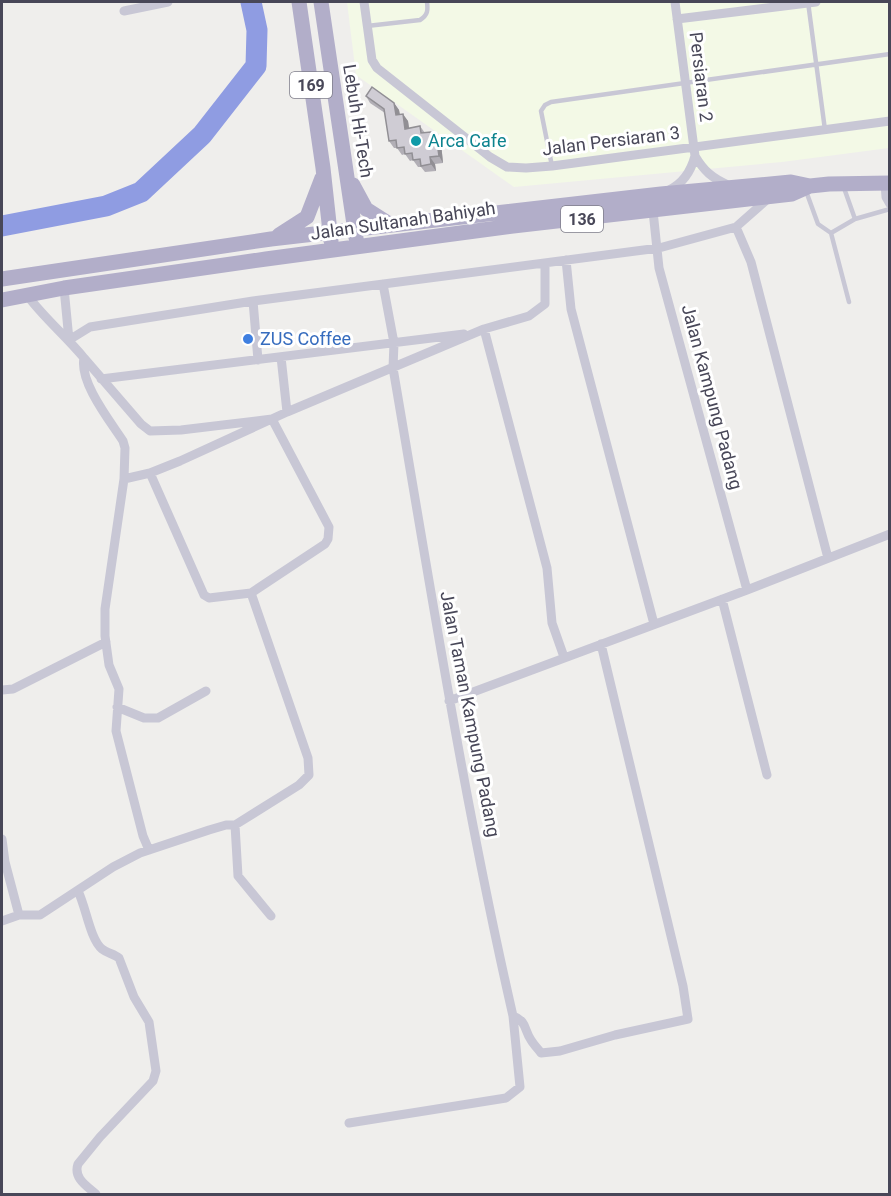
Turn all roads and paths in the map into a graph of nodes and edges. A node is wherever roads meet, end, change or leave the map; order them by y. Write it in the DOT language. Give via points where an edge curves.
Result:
graph roads {
  1 [pos="168,2"];
  2 [pos="299,2"];
  3 [pos="321,2"];
  4 [pos="364,2"];
  5 [pos="427,2"];
  6 [pos="675,2"];
  7 [pos="812,2"];
  8 [pos="124,11"];
  9 [pos="677,19"];
  10 [pos="367,26"];
  11 [pos="890,54"];
  12 [pos="817,63"];
  13 [pos="685,82"];
  14 [pos="890,121"];
  15 [pos="825,130"];
  16 [pos="694,152"];
  17 [pos="345,166"];
  18 [pos="552,166"];
  19 [pos="323,168"];
  20 [pos="842,183"];
  21 [pos="887,183"];
  22 [pos="734,187"];
  23 [pos="808,187"];
  24 [pos="661,194"];
  25 [pos="771,197"];
  26 [pos="890,204"];
  27 [pos="890,209"];
  28 [pos="653,211"];
  29 [pos="855,219"];
  30 [pos="391,225"];
  31 [pos="736,227"];
  32 [pos="355,230"];
  33 [pos="330,232"];
  34 [pos="831,232"];
  35 [pos="271,239"];
  36 [pos="358,247"];
  37 [pos="658,248"];
  38 [pos="332,250"];
  39 [pos="566,260"];
  40 [pos="545,262"];
  41 [pos="2,279"];
  42 [pos="383,284"];
  43 [pos="64,288"];
  44 [pos="27,295"];
  45 [pos="2,300"];
  46 [pos="253,300"];
  47 [pos="849,302"];
  48 [pos="480,331"];
  49 [pos="69,340"];
  50 [pos="394,343"];
  51 [pos="281,357"];
  52 [pos="84,358"];
  53 [pos="258,360"];
  54 [pos="393,368"];
  55 [pos="101,379"];
  56 [pos="287,412"];
  57 [pos="272,419"];
  58 [pos="150,473"];
  59 [pos="124,479"];
  60 [pos="890,534"];
  61 [pos="828,558"];
  62 [pos="747,590"];
  63 [pos="251,593"];
  64 [pos="722,599"];
  65 [pos="654,624"];
  66 [pos="106,642"];
  67 [pos="601,644"];
  68 [pos="564,657"];
  69 [pos="2,690"];
  70 [pos="206,691"];
  71 [pos="449,701"];
  72 [pos="117,707"];
  73 [pos="767,775"];
  74 [pos="235,825"];
  75 [pos="2,839"];
  76 [pos="149,850"];
  77 [pos="78,891"];
  78 [pos="19,915"];
  79 [pos="271,916"];
  80 [pos="2,921"];
  81 [pos="513,1016"];
  82 [pos="349,1123"];
  83 [pos="96,1194"];
  1 -- 8 [label="street"];
  2 -- 19 [label="main road, 169"];
  3 -- 17 [label="main road, Lebuh Hi-Tech / 169"];
  4 -- 10 [label="street"];
  5 -- 10 [label="lane" via="428,11 420,20"];
  6 -- 9 [label="street, Persiaran 2"];
  7 -- 9 [label="street"];
  7 -- 12 [label="lane"];
  9 -- 13 [label="street, Persiaran 2"];
  10 -- 18 [label="street, Jalan Persiaran 3" via="372,60 377,68 490,157 507,167"];
  11 -- 12 [label="lane"];
  12 -- 13 [label="lane"];
  12 -- 15 [label="lane"];
  13 -- 16 [label="street, Persiaran 2"];
  13 -- 18 [label="lane" via="545,105 541,111"];
  14 -- 15 [label="street, Jalan Persiaran 3"];
  15 -- 16 [label="street, Jalan Persiaran 3"];
  16 -- 18 [label="street, Jalan Persiaran 3"];
  16 -- 22 [label="street" via="701,168 715,180"];
  16 -- 24 [label="street" via="692,168 682,182"];
  17 -- 30 [label="main road" via="366,209"];
  17 -- 32 [label="main road, Lebuh Hi-Tech / 169"];
  19 -- 33 [label="main road, 169"];
  19 -- 35 [label="main road" via="307,217"];
  20 -- 21 [label="main road, Jalan Sultanah Bahiyah / 136"];
  20 -- 23 [label="main road, Jalan Sultanah Bahiyah / 136"];
  20 -- 29 [label="lane"];
  21 -- 26 [label="street"];
  22 -- 23 [label="main road, Jalan Sultanah Bahiyah / 136" via="791,182"];
  22 -- 24 [label="main road, Jalan Sultanah Bahiyah / 136"];
  23 -- 25 [label="main road, Jalan Sultanah Bahiyah / 136"];
  23 -- 34 [label="lane" via="818,224"];
  24 -- 30 [label="main road, Jalan Sultanah Bahiyah / 136"];
  25 -- 28 [label="main road, Jalan Sultanah Bahiyah / 136"];
  25 -- 31 [label="street"];
  27 -- 29 [label="lane"];
  28 -- 36 [label="main road, Jalan Sultanah Bahiyah / 136"];
  28 -- 37 [label="street, Jalan Kampung Padang"];
  29 -- 34 [label="lane"];
  30 -- 32 [label="main road, Jalan Sultanah Bahiyah / 136"];
  31 -- 37 [label="street"];
  31 -- 61 [label="street" via="751,262"];
  32 -- 33 [label="main road, Jalan Sultanah Bahiyah / 136"];
  32 -- 36 [label="main road, Lebuh Hi-Tech / 169"];
  33 -- 35 [label="main road, Jalan Sultanah Bahiyah / 136"];
  33 -- 38 [label="main road, 169"];
  34 -- 47 [label="lane"];
  35 -- 41 [label="main road, Jalan Sultanah Bahiyah / 136"];
  36 -- 38 [label="main road, Jalan Sultanah Bahiyah / 136"];
  37 -- 39 [label="street"];
  37 -- 62 [label="street, Jalan Kampung Padang" via="659,268"];
  38 -- 43 [label="main road, Jalan Sultanah Bahiyah / 136"];
  39 -- 40 [label="street"];
  39 -- 65 [label="street" via="571,309"];
  40 -- 42 [label="street"];
  40 -- 48 [label="street" via="545,304 529,316"];
  42 -- 46 [label="street"];
  42 -- 50 [label="street, Jalan Taman Kampung Padang"];
  43 -- 44 [label="main road, Jalan Sultanah Bahiyah / 136"];
  43 -- 49 [label="street"];
  44 -- 45 [label="main road, Jalan Sultanah Bahiyah / 136"];
  44 -- 49 [label="street"];
  46 -- 49 [label="street" via="90,327"];
  46 -- 53 [label="street"];
  48 -- 50 [label="street"];
  48 -- 54 [label="street"];
  48 -- 68 [label="street" via="548,568 552,624"];
  49 -- 52 [label="street"];
  50 -- 51 [label="street"];
  50 -- 54 [label="street, Jalan Taman Kampung Padang"];
  51 -- 53 [label="street"];
  51 -- 56 [label="street"];
  52 -- 55 [label="street"];
  52 -- 59 [label="street" via="86,378 123,441"];
  53 -- 55 [label="street"];
  54 -- 56 [label="street"];
  54 -- 71 [label="street, Jalan Taman Kampung Padang"];
  55 -- 57 [label="street" via="150,431"];
  56 -- 57 [label="street"];
  57 -- 58 [label="street"];
  57 -- 63 [label="street" via="328,524 328,539"];
  58 -- 59 [label="street"];
  58 -- 63 [label="street" via="206,597"];
  59 -- 66 [label="street" via="105,609"];
  60 -- 61 [label="street"];
  61 -- 62 [label="street"];
  62 -- 64 [label="street"];
  63 -- 74 [label="street" via="308,758 309,775"];
  64 -- 65 [label="street"];
  64 -- 73 [label="street"];
  65 -- 67 [label="street"];
  66 -- 69 [label="street" via="13,689"];
  66 -- 72 [label="street" via="118,689"];
  67 -- 68 [label="street"];
  67 -- 81 [label="street, Jalan Taman Kampung Padang" via="688,1019 541,1053 530,1039 526,1025"];
  68 -- 71 [label="street"];
  70 -- 72 [label="street" via="158,718 144,718"];
  71 -- 81 [label="street, Jalan Taman Kampung Padang"];
  72 -- 76 [label="street" via="116,731"];
  74 -- 76 [label="street"];
  74 -- 79 [label="street" via="238,876"];
  75 -- 78 [label="street"];
  76 -- 77 [label="street" via="112,867"];
  77 -- 78 [label="street" via="40,915"];
  77 -- 83 [label="street" via="94,940 119,958 134,998 146,1016 156,1071 153,1081 78,1164 78,1178"];
  78 -- 80 [label="street"];
  81 -- 82 [label="street" via="520,1087 507,1098"];
}
